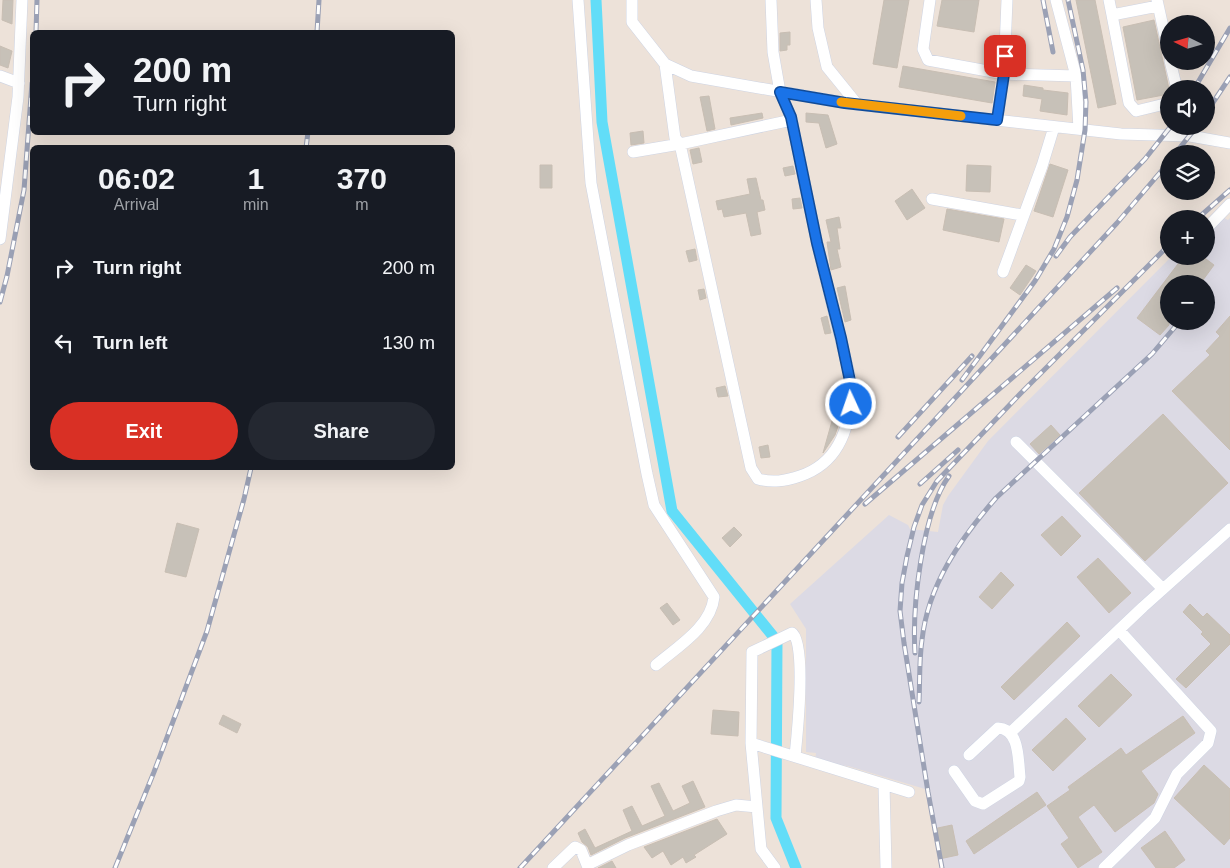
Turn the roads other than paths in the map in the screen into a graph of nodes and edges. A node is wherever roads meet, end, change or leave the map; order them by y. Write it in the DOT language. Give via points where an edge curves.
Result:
graph roads {
  1 [pos="22,0"];
  2 [pos="578,0"];
  3 [pos="632,0"];
  4 [pos="771,0"];
  5 [pos="816,0"];
  6 [pos="930,0"];
  7 [pos="1007,0"];
  8 [pos="1056,0"];
  9 [pos="1109,0"];
  10 [pos="1157,3"];
  11 [pos="1112,15"];
  12 [pos="1160,16"];
  13 [pos="665,64"];
  14 [pos="1004,74"];
  15 [pos="0,76"];
  16 [pos="1076,76"];
  17 [pos="19,83"];
  18 [pos="780,92"];
  19 [pos="857,104"];
  20 [pos="1160,105"];
  21 [pos="792,120"];
  22 [pos="997,120"];
  23 [pos="1054,127"];
  24 [pos="1079,129"];
  25 [pos="1230,143"];
  26 [pos="680,144"];
  27 [pos="633,152"];
  28 [pos="3,192"];
  29 [pos="932,199"];
  30 [pos="1230,204"];
  31 [pos="1022,215"];
  32 [pos="1215,220"];
  33 [pos="0,239"];
  34 [pos="1003,272"];
  35 [pos="1016,442"];
  36 [pos="1230,529"];
  37 [pos="1163,589"];
  38 [pos="1119,630"];
  39 [pos="656,665"];
  40 [pos="1010,733"];
  41 [pos="752,743"];
  42 [pos="969,755"];
  43 [pos="795,756"];
  44 [pos="954,771"];
  45 [pos="884,784"];
  46 [pos="909,792"];
  47 [pos="757,807"];
  48 [pos="588,867"];
  49 [pos="553,868"];
  50 [pos="775,868"];
  51 [pos="886,868"];
  52 [pos="1104,868"];
  1 -- 17 [label="street"];
  2 -- 39 [label="street" via="591,183 654,505 714,597 713,606 698,630"];
  3 -- 13 [label="street" via="632,22"];
  4 -- 18 [label="street" via="773,52"];
  5 -- 19 [label="street" via="818,28 827,67"];
  6 -- 14 [label="street" via="922,49 928,60"];
  7 -- 14 [label="street"];
  8 -- 16 [label="street"];
  9 -- 11 [label="street"];
  10 -- 11 [label="street"];
  10 -- 12 [label="street"];
  11 -- 20 [label="street" via="1129,103 1136,111"];
  13 -- 18 [label="street" via="691,76"];
  13 -- 26 [label="street" via="675,138"];
  14 -- 16 [label="street"];
  14 -- 22 [label="street"];
  15 -- 17 [label="street"];
  16 -- 24 [label="street"];
  17 -- 28 [label="street"];
  18 -- 19 [label="street"];
  18 -- 21 [label="street"];
  19 -- 22 [label="street"];
  21 -- 26 [label="street"];
  21 -- 26 [label="street" via="850,381 851,404 838,448 808,474 791,480 772,483 758,479 751,468"];
  22 -- 23 [label="street"];
  23 -- 24 [label="street"];
  23 -- 31 [label="street"];
  24 -- 25 [label="street" via="1190,136"];
  26 -- 27 [label="street"];
  28 -- 33 [label="street"];
  29 -- 31 [label="street"];
  30 -- 32 [label="street"];
  31 -- 34 [label="street"];
  35 -- 37 [label="street"];
  36 -- 37 [label="street"];
  37 -- 38 [label="street"];
  38 -- 40 [label="street"];
  38 -- 52 [label="street" via="1211,731 1208,743 1176,774 1155,818"];
  40 -- 42 [label="street" via="998,728"];
  40 -- 44 [label="street" via="1016,742 1018,781 983,804 975,801"];
  41 -- 43 [label="street"];
  41 -- 43 [label="street" via="753,651 792,633 798,639 800,657 800,719"];
  41 -- 47 [label="street"];
  43 -- 45 [label="street"];
  45 -- 46 [label="street"];
  45 -- 51 [label="street"];
  47 -- 48 [label="street" via="736,805 716,811 628,845"];
  47 -- 50 [label="street" via="760,849"];
  48 -- 49 [label="street" via="581,850 575,847"];
}
